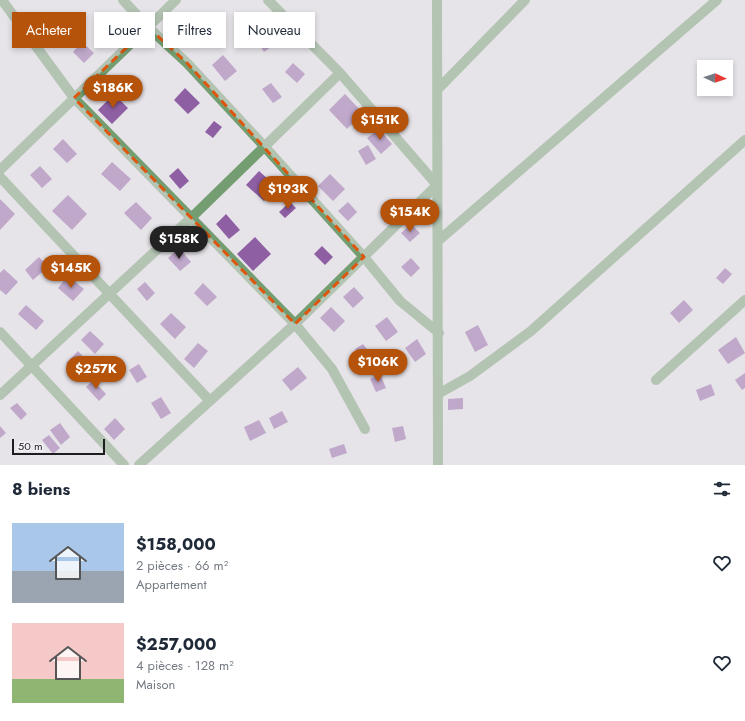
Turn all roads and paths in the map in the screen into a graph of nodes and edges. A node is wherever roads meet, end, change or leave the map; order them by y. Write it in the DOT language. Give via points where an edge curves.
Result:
graph roads {
  1 [pos="2,0"];
  2 [pos="123,0"];
  3 [pos="176,0"];
  4 [pos="268,0"];
  5 [pos="437,0"];
  6 [pos="524,0"];
  7 [pos="717,0"];
  8 [pos="134,12"];
  9 [pos="155,20"];
  10 [pos="155,33"];
  11 [pos="126,48"];
  12 [pos="340,73"];
  13 [pos="437,90"];
  14 [pos="74,98"];
  15 [pos="745,140"];
  16 [pos="264,146"];
  17 [pos="0,170"];
  18 [pos="0,177"];
  19 [pos="437,185"];
  20 [pos="191,218"];
  21 [pos="438,241"];
  22 [pos="364,257"];
  23 [pos="109,294"];
  24 [pos="745,300"];
  25 [pos="295,324"];
  26 [pos="0,332"];
  27 [pos="439,333"];
  28 [pos="32,365"];
  29 [pos="656,380"];
  30 [pos="438,394"];
  31 [pos="0,395"];
  32 [pos="210,401"];
  33 [pos="365,429"];
  34 [pos="124,465"];
  35 [pos="140,465"];
  36 [pos="438,465"];
  1 -- 14 [label="street"];
  2 -- 8 [label="street"];
  3 -- 9 [label="street"];
  4 -- 12 [label="street"];
  5 -- 13 [label="street"];
  6 -- 13 [label="street"];
  7 -- 21 [label="street"];
  10 -- 16 [label="street" via="187,63"];
  11 -- 14 [label="street"];
  12 -- 16 [label="street"];
  12 -- 19 [label="street"];
  13 -- 19 [label="street"];
  14 -- 17 [label="street"];
  14 -- 20 [label="street"];
  15 -- 30 [label="street" via="531,330 470,376"];
  16 -- 20 [label="street"];
  16 -- 22 [label="street"];
  18 -- 23 [label="street"];
  19 -- 21 [label="street"];
  19 -- 22 [label="street"];
  20 -- 23 [label="street"];
  20 -- 25 [label="street"];
  21 -- 27 [label="street"];
  22 -- 25 [label="street"];
  22 -- 27 [label="street" via="400,301"];
  23 -- 28 [label="street"];
  23 -- 32 [label="street"];
  24 -- 29 [label="street"];
  25 -- 32 [label="street"];
  25 -- 33 [label="street" via="332,369"];
  26 -- 28 [label="street"];
  27 -- 30 [label="street"];
  28 -- 31 [label="street"];
  28 -- 34 [label="street"];
  30 -- 36 [label="street"];
  32 -- 35 [label="street"];
}
